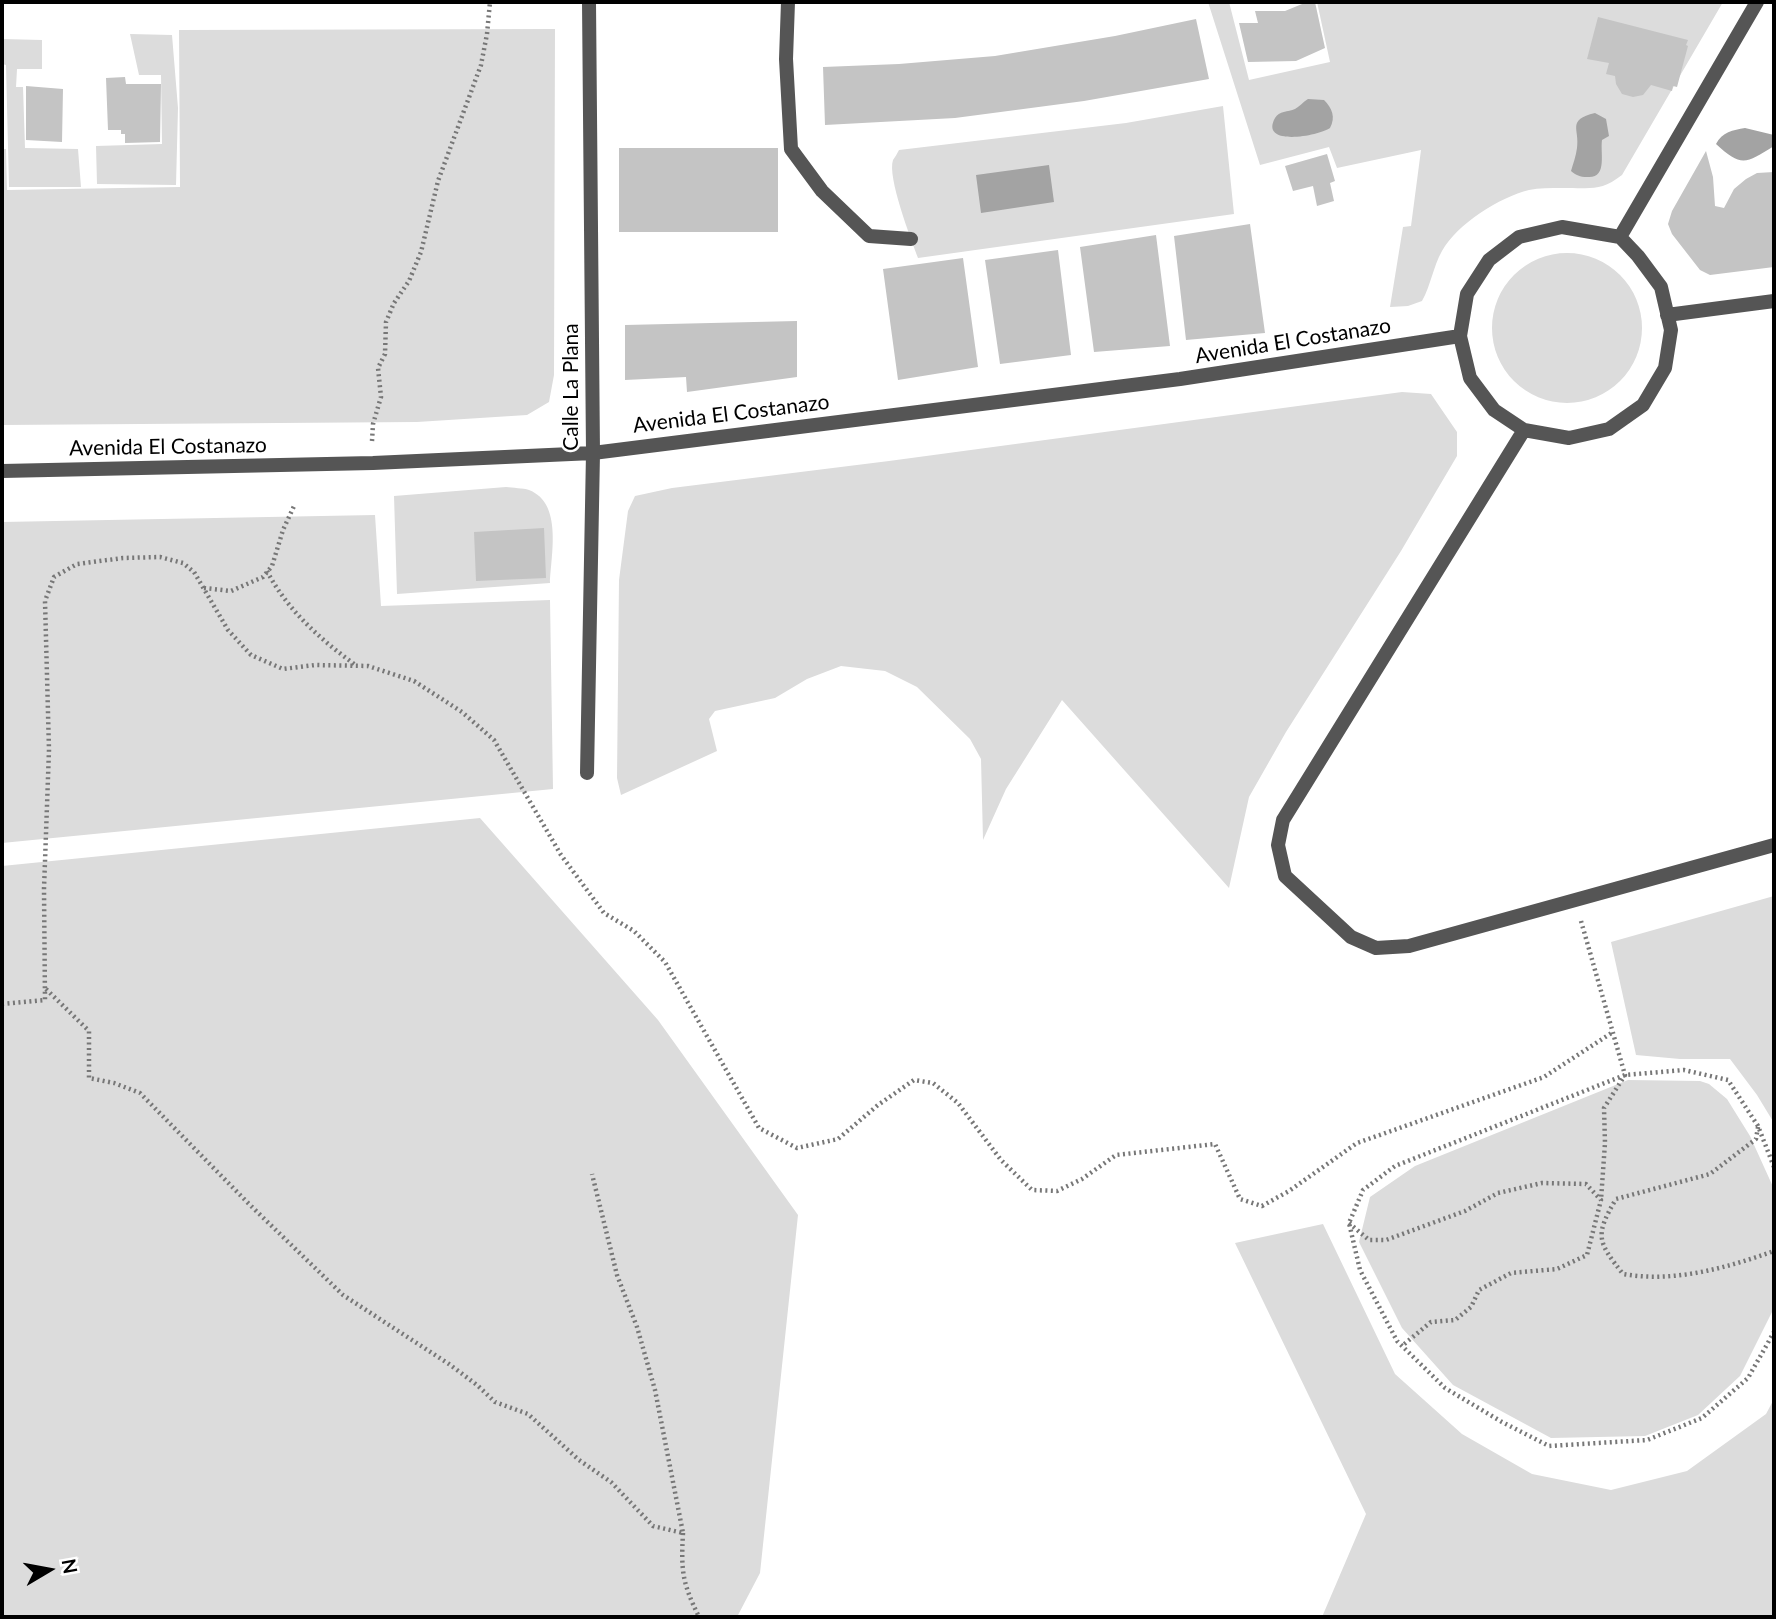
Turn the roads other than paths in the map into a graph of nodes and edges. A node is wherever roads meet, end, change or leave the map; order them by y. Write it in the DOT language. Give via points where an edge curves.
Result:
graph roads {
  1 [pos="589,2"];
  2 [pos="788,2"];
  3 [pos="1757,2"];
  4 [pos="1620,237"];
  5 [pos="911,239"];
  6 [pos="1774,300"];
  7 [pos="1667,315"];
  8 [pos="1460,336"];
  9 [pos="1524,430"];
  10 [pos="593,453"];
  11 [pos="2,471"];
  12 [pos="587,773"];
  13 [pos="1774,845"];
  1 -- 10 [label="street, Calle La Plana"];
  2 -- 5 [label="street" via="791,149 822,191 869,236"];
  3 -- 4 [label="street"];
  4 -- 7 [label="street" via="1661,287"];
  4 -- 8 [label="street" via="1562,227 1520,237 1489,260 1467,295"];
  6 -- 7 [label="street"];
  7 -- 9 [label="street" via="1671,330 1665,368 1643,405 1609,429 1569,438"];
  8 -- 9 [label="street" via="1470,378 1494,410"];
  8 -- 10 [label="street, Avenida El Costanazo" via="1180,379"];
  9 -- 13 [label="street" via="1283,820 1278,845 1285,876 1351,937 1376,947 1409,946"];
  10 -- 11 [label="street, Avenida El Costanazo"];
  10 -- 12 [label="street, Calle La Plana"];
}
